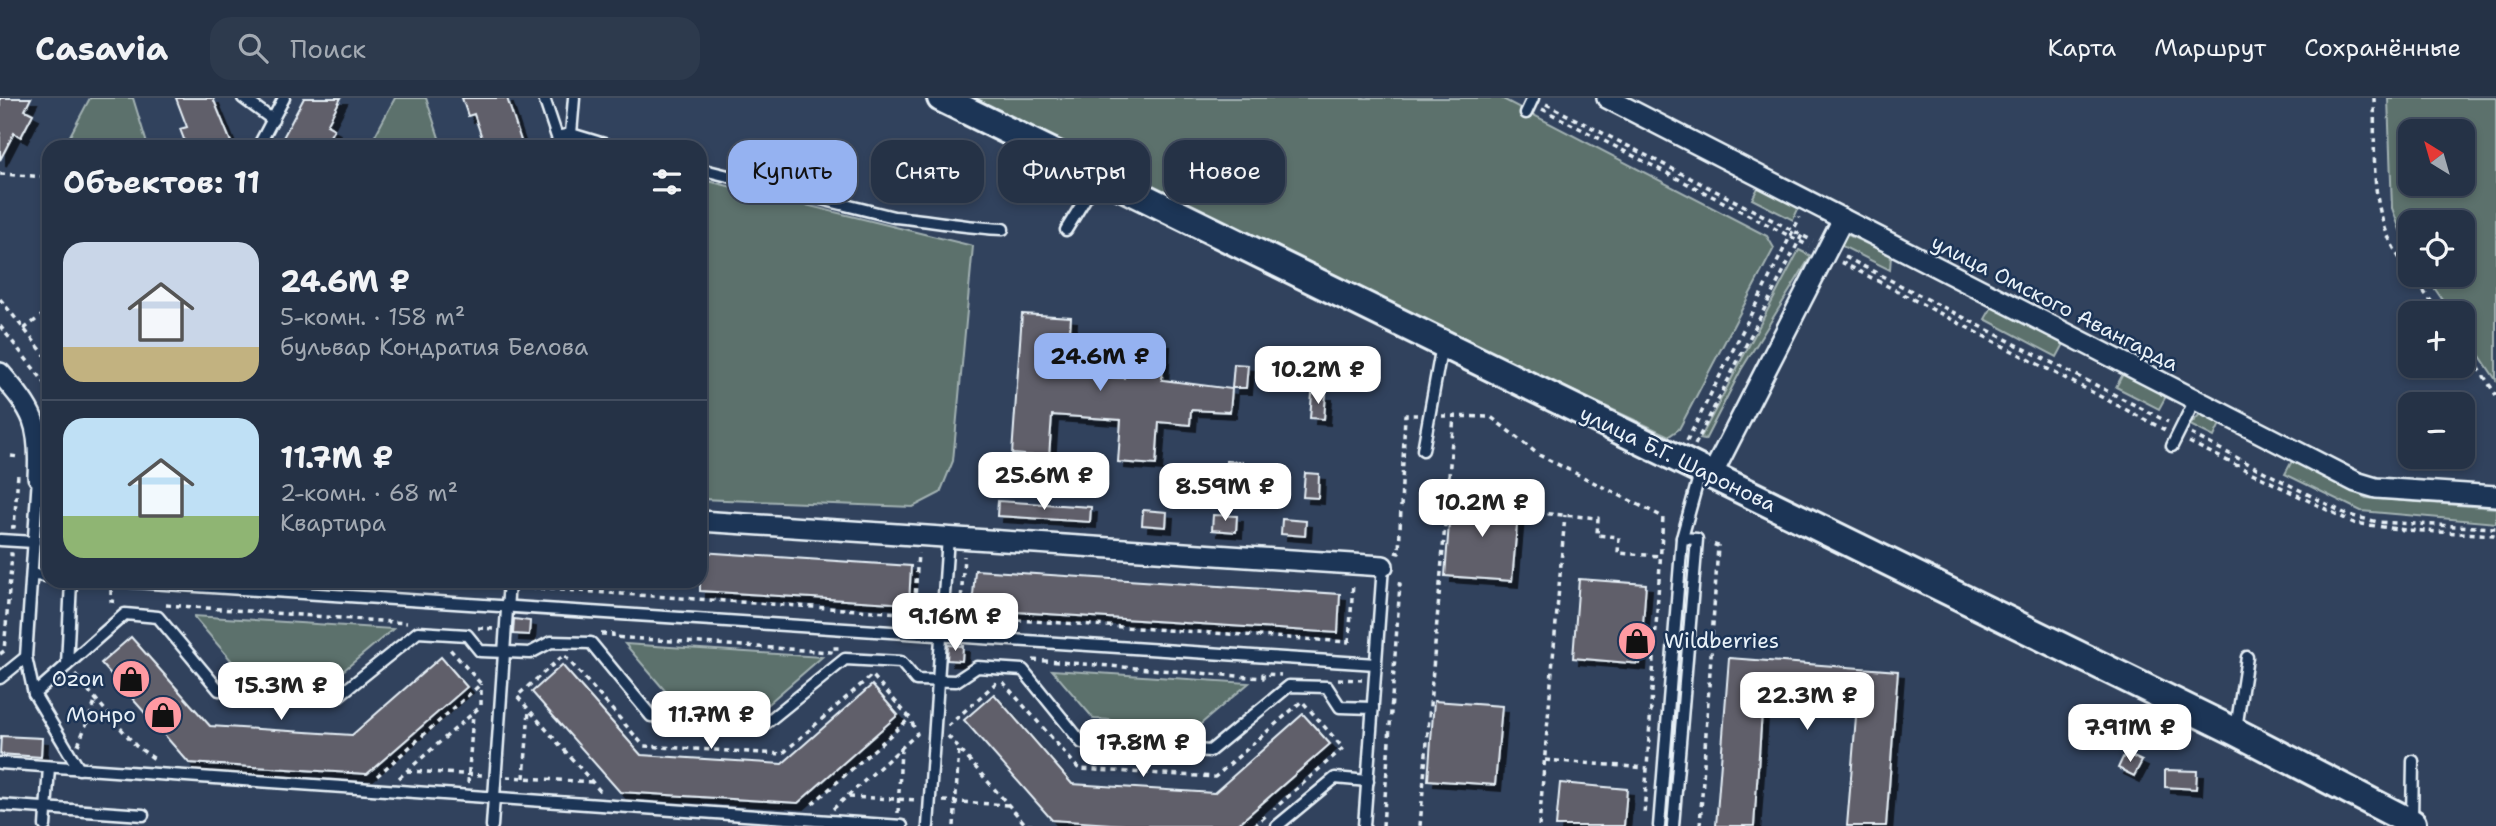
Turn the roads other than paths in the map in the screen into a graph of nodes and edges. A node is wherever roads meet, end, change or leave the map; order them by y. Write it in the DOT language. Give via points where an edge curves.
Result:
graph roads {
  1 [pos="243,98"];
  2 [pos="284,98"];
  3 [pos="544,98"];
  4 [pos="574,98"];
  5 [pos="941,98"];
  6 [pos="1607,98"];
  7 [pos="273,120"];
  8 [pos="571,134"];
  9 [pos="262,140"];
  10 [pos="591,140"];
  11 [pos="1026,140"];
  12 [pos="707,171"];
  13 [pos="1150,201"];
  14 [pos="1082,203"];
  15 [pos="1843,219"];
  16 [pos="1003,229"];
  17 [pos="1066,229"];
  18 [pos="1442,345"];
  19 [pos="0,373"];
  20 [pos="2195,400"];
  21 [pos="2176,437"];
  22 [pos="1423,450"];
  23 [pos="42,459"];
  24 [pos="1694,466"];
  25 [pos="42,490"];
  26 [pos="2496,496"];
  27 [pos="707,522"];
  28 [pos="1682,538"];
  29 [pos="0,540"];
  30 [pos="34,542"];
  31 [pos="947,544"];
  32 [pos="1383,566"];
  33 [pos="32,575"];
  34 [pos="42,576"];
  35 [pos="71,588"];
  36 [pos="228,588"];
  37 [pos="509,588"];
  38 [pos="507,606"];
  39 [pos="941,636"];
  40 [pos="504,652"];
  41 [pos="26,657"];
  42 [pos="2247,657"];
  43 [pos="1376,664"];
  44 [pos="67,665"];
  45 [pos="0,678"];
  46 [pos="938,681"];
  47 [pos="34,694"];
  48 [pos="1373,708"];
  49 [pos="2236,732"];
  50 [pos="2413,761"];
  51 [pos="0,763"];
  52 [pos="49,766"];
  53 [pos="79,769"];
  54 [pos="1368,780"];
  55 [pos="494,798"];
  56 [pos="0,805"];
  57 [pos="46,808"];
  58 [pos="144,815"];
  59 [pos="2412,825"];
  60 [pos="45,826"];
  61 [pos="492,826"];
  62 [pos="899,826"];
  63 [pos="928,826"];
  64 [pos="1277,826"];
  65 [pos="1364,826"];
  66 [pos="1658,826"];
  67 [pos="1673,826"];
  1 -- 7 [label="lane"];
  2 -- 7 [label="lane"];
  3 -- 8 [label="lane" via="557,136"];
  4 -- 8 [label="lane"];
  5 -- 11 [label="main road, улица Б.Г. Шаронова"];
  6 -- 15 [label="street, улица Омского Авангарда"];
  7 -- 9 [label="lane"];
  8 -- 10 [label="lane"];
  12 -- 16 [label="lane" via="894,217"];
  13 -- 18 [label="main road, улица Б.Г. Шаронова"];
  14 -- 17 [label="lane"];
  15 -- 20 [label="street, улица Омского Авангарда"];
  15 -- 24 [label="street"];
  18 -- 22 [label="lane"];
  18 -- 24 [label="main road, улица Б.Г. Шаронова"];
  19 -- 23 [label="street" via="35,420"];
  20 -- 21 [label="lane"];
  20 -- 26 [label="street, улица Омского Авангарда" via="2356,482 2376,488"];
  24 -- 28 [label="lane"];
  24 -- 49 [label="main road, улица Б.Г. Шаронова"];
  25 -- 30 [label="lane"];
  27 -- 31 [label="street"];
  28 -- 66 [label="lane"];
  28 -- 67 [label="lane" via="1697,539"];
  29 -- 30 [label="lane"];
  30 -- 33 [label="lane"];
  31 -- 32 [label="street"];
  31 -- 39 [label="lane"];
  32 -- 43 [label="lane"];
  33 -- 34 [label="lane"];
  33 -- 41 [label="lane"];
  35 -- 44 [label="lane"];
  36 -- 38 [label="lane"];
  37 -- 38 [label="lane"];
  38 -- 39 [label="lane"];
  38 -- 40 [label="lane"];
  39 -- 43 [label="lane"];
  39 -- 46 [label="lane"];
  40 -- 44 [label="lane" via="480,651 467,635 418,632 337,697 219,690 158,617 125,614"];
  40 -- 46 [label="lane" via="530,653 551,642 591,643 651,716 664,717 766,723 845,659 901,662 916,680"];
  40 -- 55 [label="lane"];
  41 -- 45 [label="lane"];
  41 -- 47 [label="lane"];
  42 -- 49 [label="lane"];
  43 -- 48 [label="lane"];
  44 -- 47 [label="lane"];
  46 -- 48 [label="lane" via="956,681 977,667 1023,670 1082,743 1210,751 1289,686 1327,687 1340,707"];
  46 -- 63 [label="lane"];
  47 -- 53 [label="lane"];
  48 -- 54 [label="lane"];
  49 -- 59 [label="main road, улица Б.Г. Шаронова"];
  50 -- 59 [label="lane"];
  51 -- 52 [label="lane"];
  52 -- 53 [label="lane"];
  52 -- 57 [label="lane"];
  53 -- 55 [label="lane"];
  54 -- 64 [label="lane" via="1335,778"];
  54 -- 65 [label="lane"];
  55 -- 61 [label="lane"];
  55 -- 62 [label="lane"];
  56 -- 57 [label="lane"];
  57 -- 58 [label="lane"];
  57 -- 60 [label="lane"];
}
